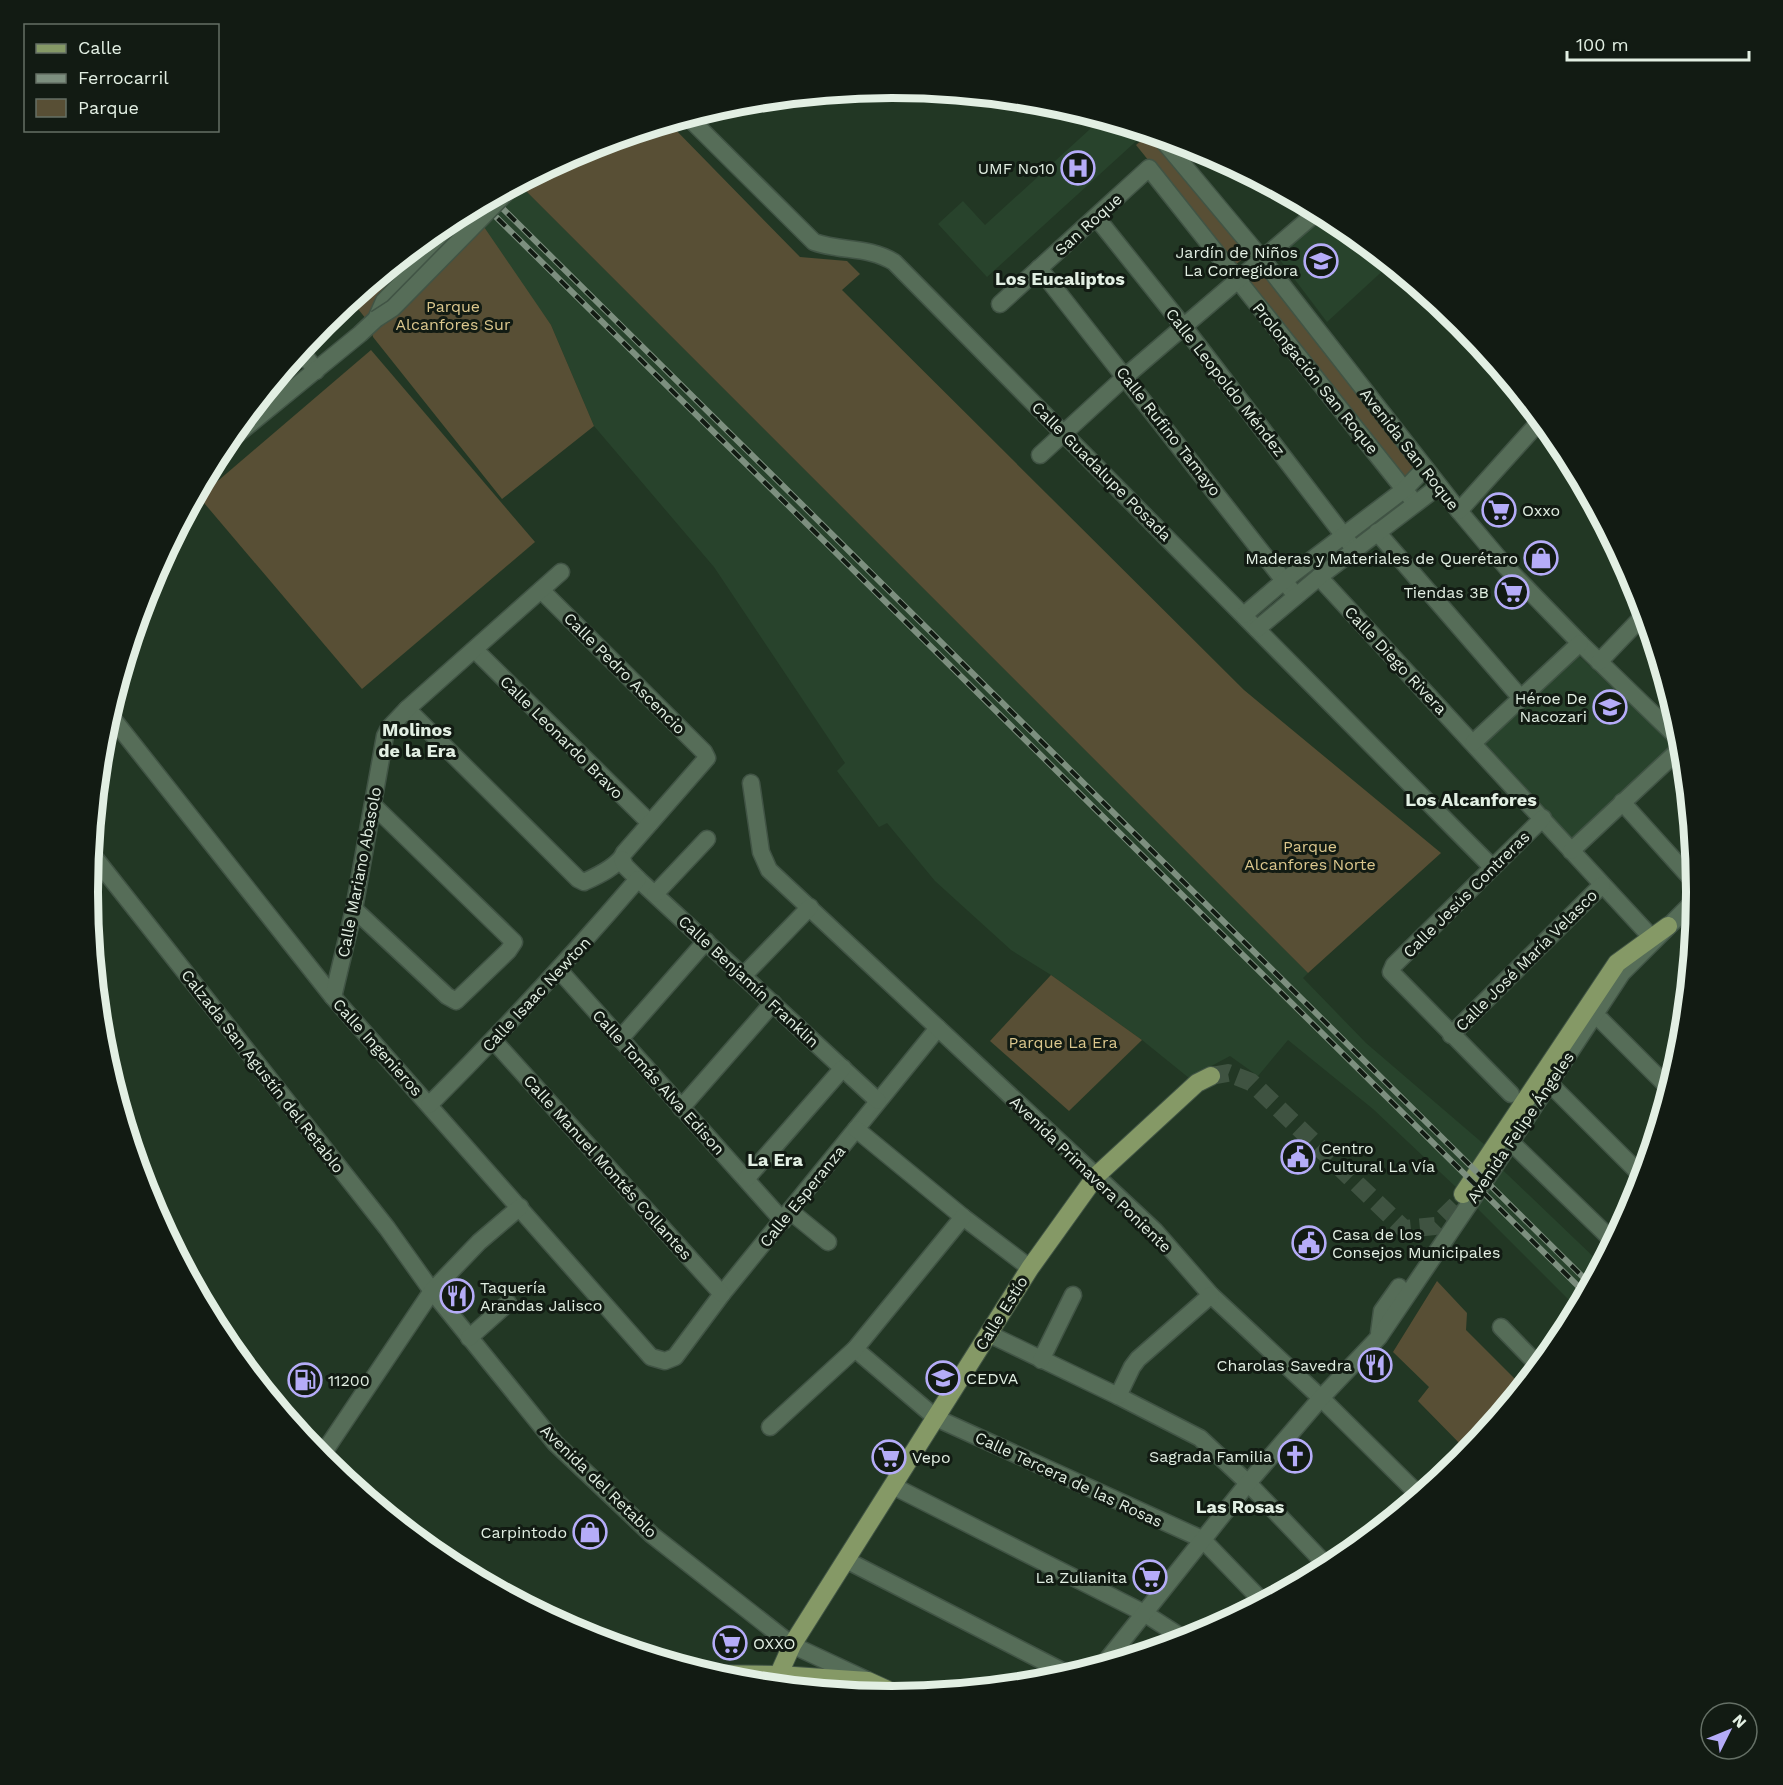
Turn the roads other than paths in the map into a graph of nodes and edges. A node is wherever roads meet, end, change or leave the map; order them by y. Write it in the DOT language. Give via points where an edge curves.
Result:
graph roads {
  1 [pos="695,124"];
  2 [pos="1171,150"];
  3 [pos="1149,168"];
  4 [pos="494,206"];
  5 [pos="1096,217"];
  6 [pos="1310,218"];
  7 [pos="452,231"];
  8 [pos="1262,259"];
  9 [pos="1040,268"];
  10 [pos="1237,279"];
  11 [pos="1000,304"];
  12 [pos="371,324"];
  13 [pos="1184,327"];
  14 [pos="306,357"];
  15 [pos="316,371"];
  16 [pos="1125,376"];
  17 [pos="252,423"];
  18 [pos="1534,427"];
  19 [pos="1064,434"];
  20 [pos="1040,455"];
  21 [pos="1425,468"];
  22 [pos="1439,486"];
  23 [pos="1410,496"];
  24 [pos="1459,512"];
  25 [pos="1377,532"];
  26 [pos="1343,535"];
  27 [pos="1354,549"];
  28 [pos="561,572"];
  29 [pos="1319,577"];
  30 [pos="1285,580"];
  31 [pos="541,590"];
  32 [pos="1296,596"];
  33 [pos="1244,615"];
  34 [pos="1637,622"];
  35 [pos="1257,629"];
  36 [pos="1580,643"];
  37 [pos="475,650"];
  38 [pos="1599,662"];
  39 [pos="1520,697"];
  40 [pos="407,709"];
  41 [pos="116,723"];
  42 [pos="1668,728"];
  43 [pos="1473,743"];
  44 [pos="1673,755"];
  45 [pos="751,783"];
  46 [pos="1622,802"];
  47 [pos="374,806"];
  48 [pos="1543,818"];
  49 [pos="650,823"];
  50 [pos="708,839"];
  51 [pos="1571,851"];
  52 [pos="622,859"];
  53 [pos="99,863"];
  54 [pos="1492,867"];
  55 [pos="1685,872"];
  56 [pos="638,879"];
  57 [pos="1602,885"];
  58 [pos="655,894"];
  59 [pos="810,907"];
  60 [pos="354,909"];
  61 [pos="1685,909"];
  62 [pos="1668,926"];
  63 [pos="1652,938"];
  64 [pos="706,941"];
  65 [pos="559,970"];
  66 [pos="743,976"];
  67 [pos="333,997"];
  68 [pos="773,1003"];
  69 [pos="1601,1020"];
  70 [pos="938,1028"];
  71 [pos="1451,1035"];
  72 [pos="620,1039"];
  73 [pos="494,1041"];
  74 [pos="843,1068"];
  75 [pos="1211,1076"];
  76 [pos="1662,1081"];
  77 [pos="1553,1087"];
  78 [pos="1511,1094"];
  79 [pos="878,1101"];
  80 [pos="429,1104"];
  81 [pos="681,1108"];
  82 [pos="856,1129"];
  83 [pos="1515,1146"];
  84 [pos="1635,1169"];
  85 [pos="1096,1176"];
  86 [pos="746,1179"];
  87 [pos="1462,1194"];
  88 [pos="520,1207"];
  89 [pos="786,1216"];
  90 [pos="963,1216"];
  91 [pos="1608,1236"];
  92 [pos="828,1242"];
  93 [pos="1030,1268"];
  94 [pos="1407,1276"];
  95 [pos="432,1291"];
  96 [pos="722,1294"];
  97 [pos="1073,1295"];
  98 [pos="1211,1295"];
  99 [pos="508,1303"];
  100 [pos="1501,1327"];
  101 [pos="989,1334"];
  102 [pos="1379,1337"];
  103 [pos="469,1338"];
  104 [pos="855,1349"];
  105 [pos="1041,1360"];
  106 [pos="1533,1360"];
  107 [pos="664,1361"];
  108 [pos="1118,1396"];
  109 [pos="1321,1398"];
  110 [pos="936,1418"];
  111 [pos="770,1426"];
  112 [pos="326,1449"];
  113 [pos="1248,1483"];
  114 [pos="893,1486"];
  115 [pos="1414,1490"];
  116 [pos="1202,1539"];
  117 [pos="846,1560"];
  118 [pos="1321,1560"];
  119 [pos="1258,1597"];
  120 [pos="1144,1613"];
  121 [pos="1176,1633"];
  122 [pos="792,1645"];
  123 [pos="1111,1655"];
  124 [pos="1057,1668"];
  125 [pos="778,1678"];
  126 [pos="789,1680"];
  127 [pos="868,1681"];
  128 [pos="880,1687"];
  1 -- 19 [label="street, Calle Guadalupe Posada" via="814,242 880,254 894,262"];
  2 -- 8 [label="street, Avenida San Roque"];
  3 -- 5 [label="street, San Roque"];
  3 -- 10 [label="street, Prolongación San Roque"];
  4 -- 12 [label="street, bridge" via="393,309"];
  5 -- 9 [label="street, San Roque"];
  5 -- 13 [label="street, Calle Leopoldo Méndez"];
  6 -- 8 [label="street"];
  7 -- 12 [label="street" via="384,301"];
  8 -- 10 [label="street"];
  8 -- 21 [label="street, Avenida San Roque"];
  9 -- 11 [label="street, San Roque"];
  9 -- 16 [label="street, Calle Rufino Tamayo"];
  10 -- 13 [label="street"];
  10 -- 23 [label="street, Prolongación San Roque"];
  12 -- 15 [label="street"];
  13 -- 16 [label="street"];
  13 -- 26 [label="street, Calle Leopoldo Méndez"];
  14 -- 15 [label="street"];
  15 -- 17 [label="street"];
  16 -- 19 [label="street"];
  16 -- 30 [label="street, Calle Rufino Tamayo"];
  18 -- 24 [label="street"];
  19 -- 20 [label="street"];
  19 -- 33 [label="street, Calle Guadalupe Posada"];
  21 -- 22 [label="street, Avenida San Roque"];
  21 -- 23 [label="street"];
  22 -- 23 [label="street"];
  22 -- 24 [label="street, Avenida San Roque"];
  23 -- 25 [label="street"];
  23 -- 26 [label="street"];
  24 -- 36 [label="street, Avenida San Roque"];
  25 -- 27 [label="street"];
  25 -- 39 [label="street"];
  26 -- 27 [label="street, Calle Leopoldo Méndez"];
  26 -- 30 [label="street"];
  27 -- 29 [label="street"];
  28 -- 31 [label="street, Calle Mariano Abasolo"];
  29 -- 32 [label="street"];
  29 -- 43 [label="street, Calle Diego Rivera"];
  30 -- 32 [label="street, Calle Rufino Tamayo"];
  30 -- 33 [label="street"];
  31 -- 37 [label="street, Calle Mariano Abasolo"];
  31 -- 49 [label="street, Calle Pedro Ascencio" via="707,758"];
  32 -- 35 [label="street"];
  33 -- 35 [label="street, Calle Guadalupe Posada"];
  34 -- 38 [label="street"];
  35 -- 54 [label="street, Calle Guadalupe Posada"];
  36 -- 38 [label="street, Avenida San Roque"];
  36 -- 39 [label="street"];
  37 -- 40 [label="street, Calle Mariano Abasolo"];
  37 -- 49 [label="street, Calle Leonardo Bravo"];
  38 -- 42 [label="street, Avenida San Roque"];
  39 -- 43 [label="street"];
  40 -- 47 [label="street, Calle Mariano Abasolo" via="385,736"];
  40 -- 52 [label="street" via="578,879 584,882 593,878"];
  41 -- 67 [label="street, Calle Ingenieros"];
  43 -- 48 [label="street, Calle Diego Rivera"];
  44 -- 46 [label="street"];
  45 -- 59 [label="street, Avenida Primavera Poniente" via="763,860"];
  46 -- 51 [label="street"];
  46 -- 55 [label="street"];
  47 -- 60 [label="street, Calle Mariano Abasolo"];
  47 -- 60 [label="street" via="514,942 456,1001"];
  48 -- 51 [label="street, Calle Diego Rivera"];
  48 -- 54 [label="street, Calle Jesús Contreras"];
  49 -- 52 [label="street"];
  50 -- 58 [label="street"];
  51 -- 57 [label="street, Calle Diego Rivera"];
  52 -- 56 [label="street, Calle Benjamín Franklin"];
  53 -- 95 [label="street, Calzada San Agustín del Retablo" via="387,1228"];
  54 -- 71 [label="street, Calle Jesús Contreras" via="1391,972"];
  56 -- 58 [label="street, Calle Benjamín Franklin"];
  56 -- 65 [label="street, Calle Isaac Newton"];
  57 -- 63 [label="street, Calle Diego Rivera"];
  57 -- 71 [label="street, Calle José María Velasco"];
  58 -- 64 [label="street, Calle Benjamín Franklin"];
  59 -- 66 [label="street"];
  59 -- 70 [label="street, Avenida Primavera Poniente"];
  60 -- 67 [label="street, Calle Mariano Abasolo"];
  61 -- 62 [label="street, Avenida Felipe Ángeles"];
  62 -- 63 [label="main road, Avenida Felipe Ángeles"];
  62 -- 102 [label="street, Avenida Felipe Ángeles" via="1622,973"];
  63 -- 87 [label="main road, Avenida Felipe Ángeles" via="1617,963"];
  64 -- 66 [label="street, Calle Benjamín Franklin"];
  64 -- 72 [label="street"];
  65 -- 72 [label="street, Calle Tomás Alva Edison"];
  65 -- 73 [label="street, Calle Isaac Newton"];
  66 -- 68 [label="street, Calle Benjamín Franklin"];
  67 -- 80 [label="street, Calle Ingenieros"];
  68 -- 74 [label="street, Calle Benjamín Franklin"];
  68 -- 81 [label="street"];
  69 -- 76 [label="street"];
  70 -- 79 [label="street, Calle Esperanza"];
  70 -- 85 [label="street, Avenida Primavera Poniente"];
  71 -- 78 [label="street"];
  72 -- 81 [label="street, Calle Tomás Alva Edison"];
  73 -- 80 [label="street, Calle Isaac Newton"];
  73 -- 96 [label="street, Calle Manuel Montés Collantes"];
  74 -- 79 [label="street, Calle Benjamín Franklin"];
  74 -- 86 [label="street"];
  75 -- 85 [label="main road, Calle Estío" via="1197,1083"];
  77 -- 84 [label="street"];
  79 -- 82 [label="street, Calle Esperanza"];
  80 -- 88 [label="street, Calle Ingenieros"];
  81 -- 86 [label="street, Calle Tomás Alva Edison"];
  82 -- 89 [label="street, Calle Esperanza"];
  82 -- 90 [label="street"];
  83 -- 91 [label="street"];
  85 -- 93 [label="main road, Calle Estío"];
  85 -- 98 [label="street, Avenida Primavera Poniente" via="1155,1231"];
  86 -- 89 [label="street, Calle Tomás Alva Edison"];
  88 -- 95 [label="street"];
  88 -- 107 [label="street, Calle Ingenieros" via="651,1357"];
  89 -- 92 [label="street, Calle Tomás Alva Edison"];
  89 -- 96 [label="street, Calle Esperanza"];
  90 -- 93 [label="street"];
  90 -- 104 [label="street"];
  93 -- 101 [label="main road, Calle Estío"];
  94 -- 102 [label="street" via="1382,1311"];
  95 -- 103 [label="street, Avenida del Retablo"];
  95 -- 112 [label="street"];
  96 -- 107 [label="street, Calle Esperanza" via="675,1358"];
  97 -- 105 [label="street"];
  98 -- 108 [label="street" via="1138,1359"];
  98 -- 109 [label="street, Avenida Primavera Poniente"];
  99 -- 103 [label="street"];
  100 -- 106 [label="street"];
  101 -- 105 [label="street"];
  101 -- 110 [label="main road, Calle Estío"];
  102 -- 109 [label="street, Avenida Felipe Ángeles"];
  103 -- 122 [label="street, Avenida del Retablo" via="547,1434 652,1535"];
  104 -- 110 [label="street, Calle Tercera de las Rosas"];
  104 -- 111 [label="street"];
  105 -- 108 [label="street"];
  108 -- 113 [label="street" via="1200,1438"];
  109 -- 113 [label="street, Avenida Felipe Ángeles"];
  109 -- 115 [label="street, Avenida Primavera Poniente"];
  110 -- 114 [label="main road, Calle Estío"];
  110 -- 116 [label="street, Calle Tercera de las Rosas"];
  113 -- 116 [label="street, Avenida Felipe Ángeles"];
  113 -- 118 [label="street"];
  114 -- 117 [label="main road, Calle Estío"];
  114 -- 120 [label="street"];
  116 -- 119 [label="street"];
  116 -- 120 [label="street, Avenida Felipe Ángeles"];
  117 -- 122 [label="main road, Calle Estío"];
  117 -- 124 [label="street"];
  120 -- 121 [label="street"];
  120 -- 123 [label="street, Avenida Felipe Ángeles"];
  122 -- 125 [label="main road"];
  122 -- 127 [label="street, Avenida del Retablo"];
  126 -- 127 [label="main road"];
  127 -- 128 [label="main road"];
}
